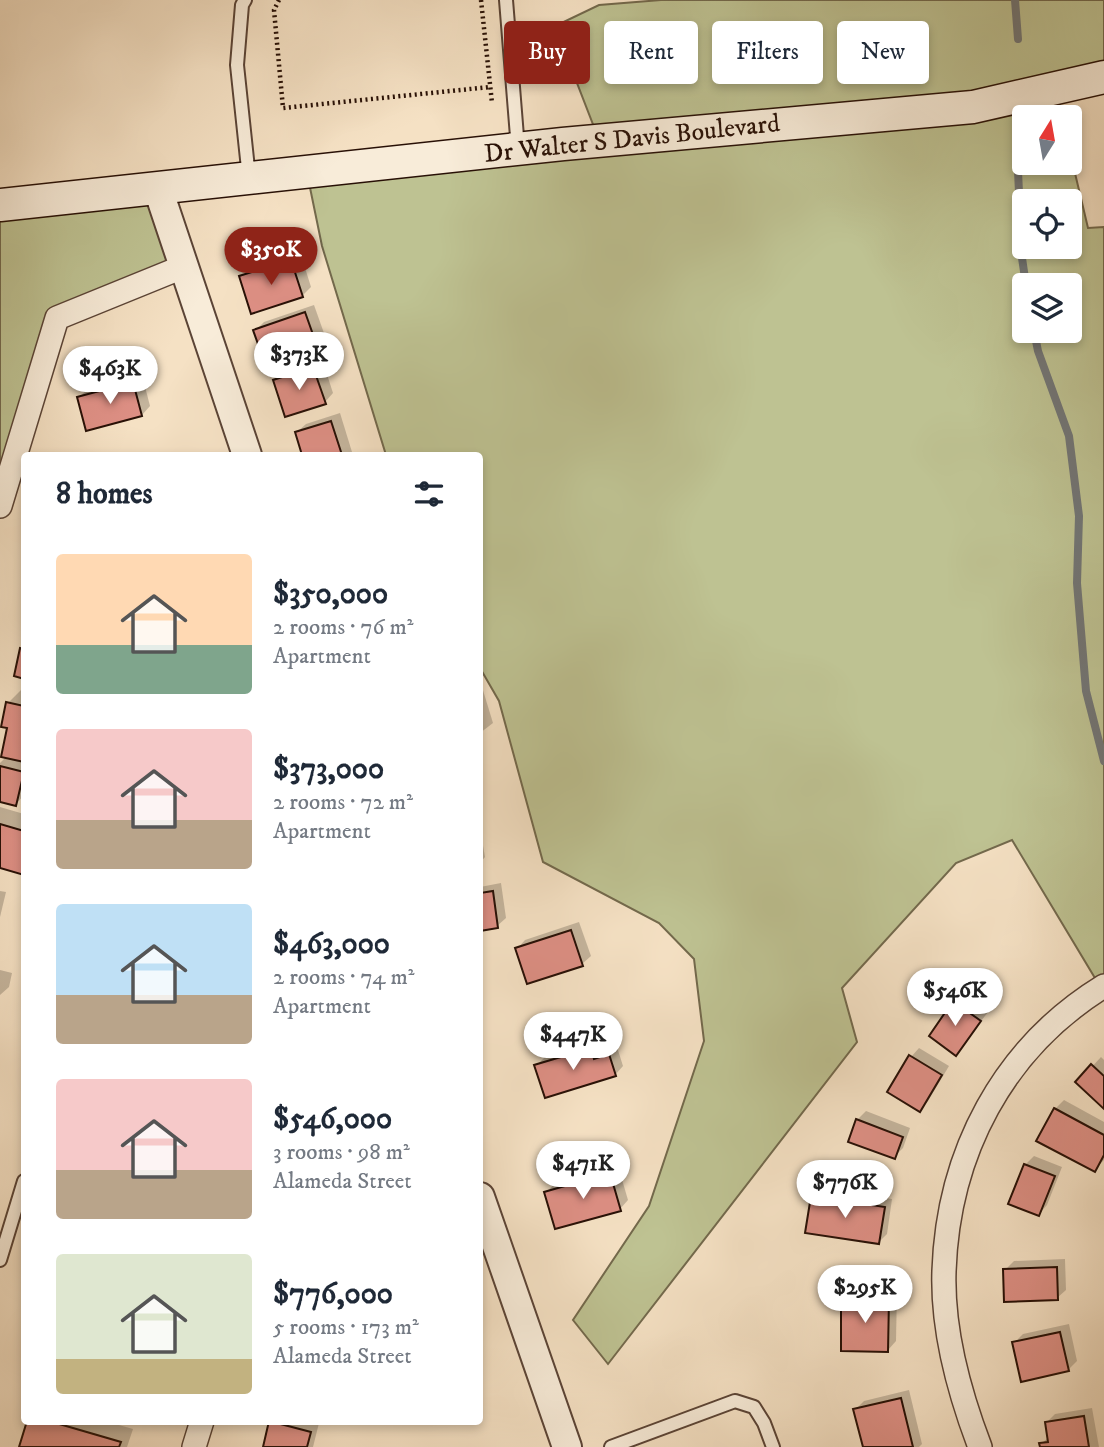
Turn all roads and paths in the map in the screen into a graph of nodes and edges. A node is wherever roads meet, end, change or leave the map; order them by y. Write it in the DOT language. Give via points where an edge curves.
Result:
graph roads {
  1 [pos="245,0"];
  2 [pos="279,0"];
  3 [pos="481,0"];
  4 [pos="506,0"];
  5 [pos="1104,77"];
  6 [pos="490,87"];
  7 [pos="493,106"];
  8 [pos="518,149"];
  9 [pos="249,179"];
  10 [pos="158,189"];
  11 [pos="0,205"];
  12 [pos="186,266"];
  13 [pos="246,452"];
  14 [pos="0,506"];
  15 [pos="1104,986"];
  16 [pos="21,1191"];
  17 [pos="483,1206"];
  18 [pos="0,1260"];
  19 [pos="201,1425"];
  20 [pos="194,1447"];
  21 [pos="567,1447"];
  22 [pos="611,1447"];
  23 [pos="773,1447"];
  24 [pos="980,1447"];
  1 -- 9 [label="lane" via="237,65"];
  2 -- 6 [label="path" via="274,10 283,108"];
  3 -- 6 [label="path"];
  4 -- 8 [label="lane"];
  5 -- 8 [label="main road, Dr Walter S Davis Boulevard" via="974,107"];
  6 -- 7 [label="path"];
  8 -- 9 [label="main road, Dr Walter S Davis Boulevard"];
  9 -- 10 [label="main road, Dr Walter S Davis Boulevard"];
  10 -- 11 [label="main road, Dr Walter S Davis Boulevard"];
  10 -- 12 [label="street"];
  12 -- 13 [label="street"];
  12 -- 14 [label="street" via="57,318"];
  15 -- 24 [label="street" via="1053,1025 1008,1073 978,1121 960,1175 946,1239 945,1304 956,1370"];
  16 -- 18 [label="lane"];
  17 -- 21 [label="street"];
  19 -- 20 [label="street"];
  22 -- 23 [label="lane" via="735,1401 754,1407"];
}
